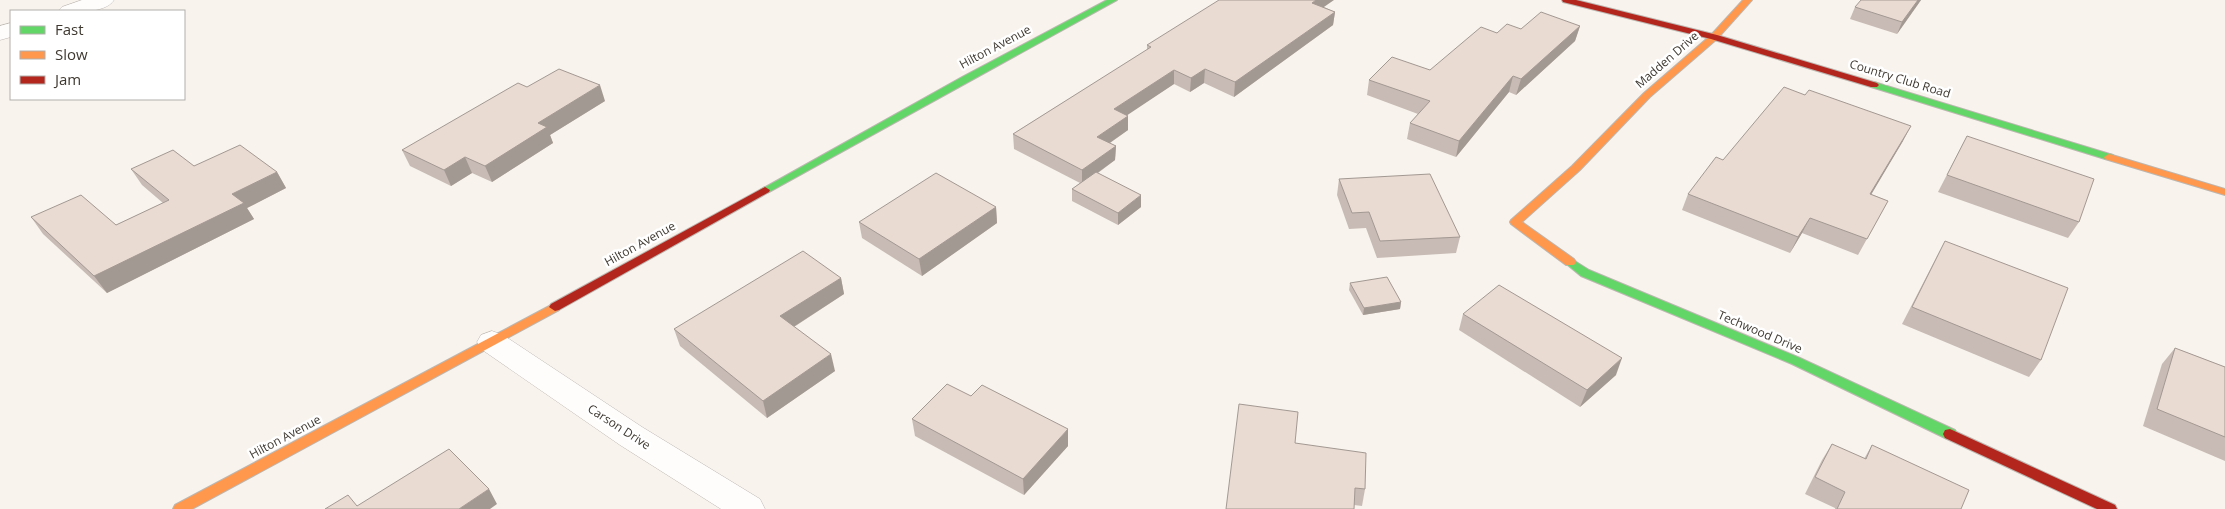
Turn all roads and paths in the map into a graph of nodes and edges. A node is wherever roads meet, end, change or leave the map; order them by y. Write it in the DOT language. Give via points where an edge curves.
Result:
graph roads {
  1 [pos="104,0"];
  2 [pos="1113,0"];
  3 [pos="1566,0"];
  4 [pos="1748,0"];
  5 [pos="72,10"];
  6 [pos="1714,37"];
  7 [pos="1603,139"];
  8 [pos="2225,192"];
  9 [pos="492,342"];
  10 [pos="180,509"];
  11 [pos="748,509"];
  12 [pos="2110,509"];
  1 -- 5 [label="street"];
  2 -- 9 [label="street, Hilton Avenue" via="965,78"];
  3 -- 6 [label="street, Country Club Road"];
  4 -- 6 [label="street, Madden Drive"];
  6 -- 7 [label="street, Madden Drive" via="1647,95"];
  6 -- 8 [label="street, Country Club Road"];
  7 -- 12 [label="street, Techwood Drive" via="1576,168 1515,222 1585,273 1796,362"];
  9 -- 10 [label="street, Hilton Avenue"];
  9 -- 11 [label="street, Carson Drive" via="630,436"];
}
